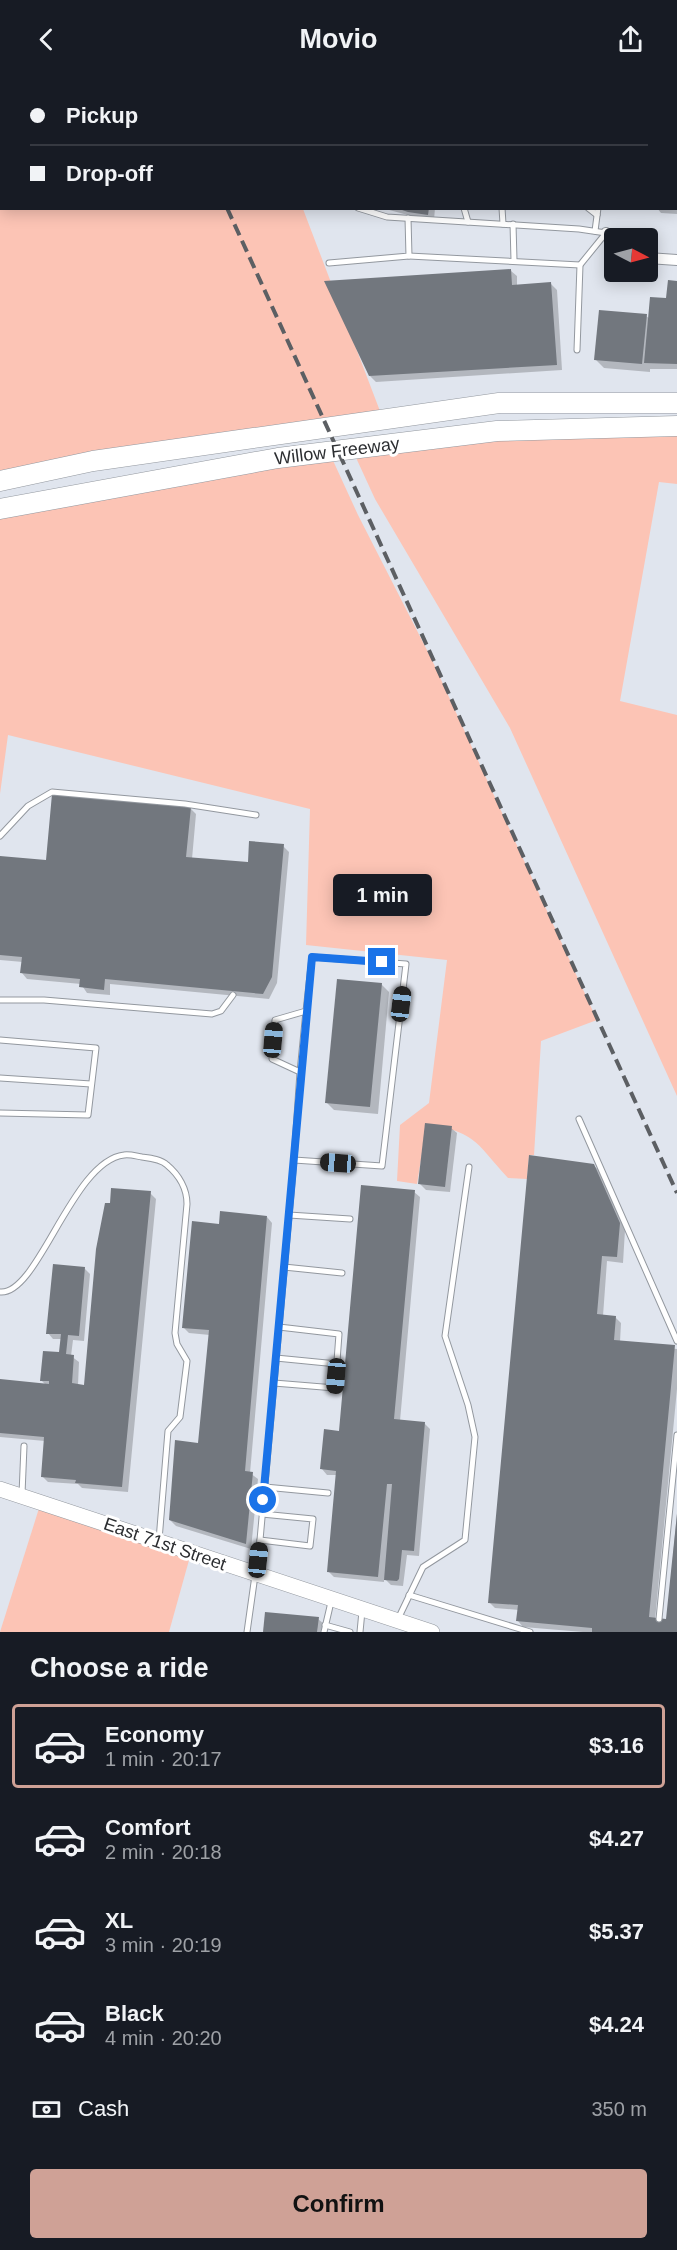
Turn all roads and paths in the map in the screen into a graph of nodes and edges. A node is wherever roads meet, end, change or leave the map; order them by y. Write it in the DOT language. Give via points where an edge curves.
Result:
graph roads {
  1 [pos="364,210"];
  2 [pos="465,210"];
  3 [pos="502,210"];
  4 [pos="598,212"];
  5 [pos="408,218"];
  6 [pos="468,222"];
  7 [pos="503,224"];
  8 [pos="513,224"];
  9 [pos="604,229"];
  10 [pos="604,235"];
  11 [pos="604,237"];
  12 [pos="409,256"];
  13 [pos="658,259"];
  14 [pos="677,260"];
  15 [pos="514,261"];
  16 [pos="329,263"];
  17 [pos="580,265"];
  18 [pos="577,350"];
  19 [pos="677,403"];
  20 [pos="677,426"];
  21 [pos="0,481"];
  22 [pos="0,509"];
  23 [pos="256,815"];
  24 [pos="0,836"];
  25 [pos="233,995"];
  26 [pos="0,1000"];
  27 [pos="306,1011"];
  28 [pos="0,1040"];
  29 [pos="300,1072"];
  30 [pos="0,1078"];
  31 [pos="91,1084"];
  32 [pos="0,1113"];
  33 [pos="579,1119"];
  34 [pos="294,1160"];
  35 [pos="469,1167"];
  36 [pos="289,1215"];
  37 [pos="350,1219"];
  38 [pos="284,1267"];
  39 [pos="342,1274"];
  40 [pos="0,1292"];
  41 [pos="279,1327"];
  42 [pos="677,1341"];
  43 [pos="276,1358"];
  44 [pos="337,1364"];
  45 [pos="274,1383"];
  46 [pos="677,1435"];
  47 [pos="24,1446"];
  48 [pos="265,1487"];
  49 [pos="0,1489"];
  50 [pos="328,1493"];
  51 [pos="22,1496"];
  52 [pos="262,1514"];
  53 [pos="260,1540"];
  54 [pos="159,1542"];
  55 [pos="257,1575"];
  56 [pos="409,1595"];
  57 [pos="332,1599"];
  58 [pos="363,1609"];
  59 [pos="659,1618"];
  60 [pos="398,1621"];
  61 [pos="325,1629"];
  62 [pos="247,1632"];
  63 [pos="350,1632"];
  64 [pos="360,1632"];
  65 [pos="432,1632"];
  66 [pos="530,1632"];
  1 -- 5 [label="lane"];
  2 -- 6 [label="lane"];
  3 -- 7 [label="lane"];
  4 -- 9 [label="lane"];
  5 -- 6 [label="lane"];
  5 -- 12 [label="lane"];
  6 -- 7 [label="lane"];
  7 -- 8 [label="lane"];
  8 -- 10 [label="lane"];
  8 -- 15 [label="lane"];
  11 -- 17 [label="lane"];
  12 -- 15 [label="lane"];
  12 -- 16 [label="lane"];
  13 -- 14 [label="street"];
  15 -- 17 [label="lane"];
  17 -- 18 [label="lane"];
  19 -- 21 [label="highway, Willow Freeway" via="499,403 105,459"];
  20 -- 22 [label="highway, Willow Freeway" via="486,432 278,458"];
  23 -- 24 [label="lane" via="52,792 28,806"];
  25 -- 26 [label="lane" via="221,1011 212,1014"];
  27 -- 29 [label="lane"];
  27 -- 29 [label="lane" via="275,1020 272,1059"];
  27 -- 34 [label="lane" via="312,957 406,964 382,1166"];
  28 -- 31 [label="lane" via="96,1048"];
  29 -- 34 [label="lane"];
  30 -- 31 [label="lane"];
  31 -- 32 [label="lane" via="88,1115"];
  33 -- 42 [label="lane"];
  34 -- 36 [label="lane"];
  35 -- 56 [label="lane" via="445,1336 475,1437 465,1540 423,1567"];
  36 -- 37 [label="lane"];
  36 -- 38 [label="lane"];
  38 -- 39 [label="lane"];
  38 -- 41 [label="lane"];
  40 -- 54 [label="lane" via="19,1286 54,1228 108,1161 124,1155 165,1162 187,1192 175,1333 187,1361 180,1417 168,1431"];
  41 -- 43 [label="lane"];
  41 -- 44 [label="lane" via="339,1334"];
  43 -- 44 [label="lane"];
  43 -- 45 [label="lane"];
  44 -- 45 [label="lane" via="335,1388"];
  45 -- 48 [label="lane"];
  46 -- 59 [label="lane"];
  47 -- 51 [label="lane"];
  48 -- 50 [label="lane"];
  48 -- 52 [label="lane"];
  49 -- 51 [label="main road, East 71st Street"];
  51 -- 54 [label="main road, East 71st Street"];
  52 -- 53 [label="lane"];
  52 -- 53 [label="lane" via="313,1519 310,1546"];
  53 -- 55 [label="lane"];
  54 -- 55 [label="main road, East 71st Street"];
  55 -- 57 [label="main road, East 71st Street"];
  55 -- 62 [label="lane"];
  56 -- 60 [label="lane"];
  56 -- 66 [label="lane"];
  57 -- 58 [label="main road, East 71st Street"];
  57 -- 61 [label="lane"];
  58 -- 60 [label="main road, East 71st Street"];
  58 -- 64 [label="lane"];
  60 -- 65 [label="main road, East 71st Street"];
  61 -- 63 [label="lane"];
}
